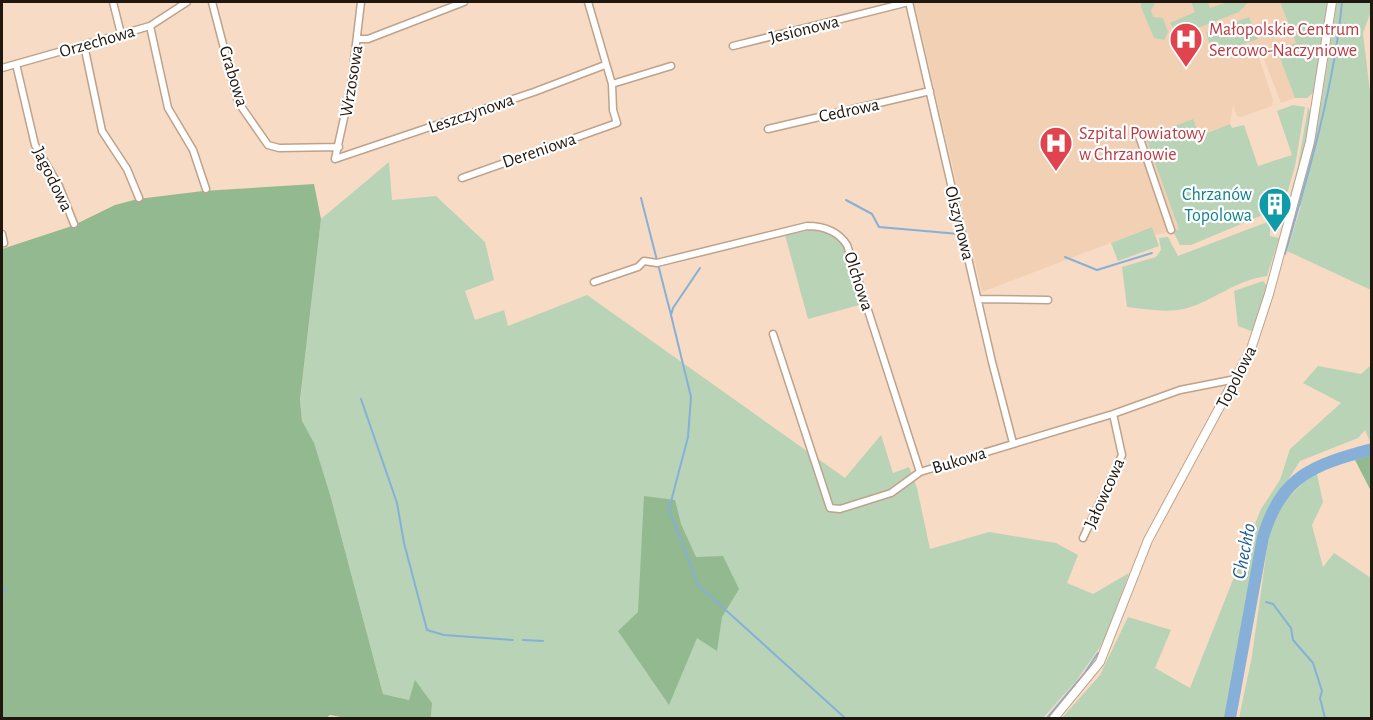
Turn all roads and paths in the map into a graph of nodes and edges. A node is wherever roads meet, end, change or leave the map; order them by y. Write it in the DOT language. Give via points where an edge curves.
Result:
graph roads {
  1 [pos="113,2"];
  2 [pos="187,2"];
  3 [pos="212,2"];
  4 [pos="361,2"];
  5 [pos="464,2"];
  6 [pos="588,2"];
  7 [pos="909,2"];
  8 [pos="1332,2"];
  9 [pos="150,26"];
  10 [pos="121,34"];
  11 [pos="358,39"];
  12 [pos="84,45"];
  13 [pos="733,46"];
  14 [pos="16,64"];
  15 [pos="605,65"];
  16 [pos="671,66"];
  17 [pos="2,68"];
  18 [pos="612,84"];
  19 [pos="930,92"];
  20 [pos="768,129"];
  21 [pos="1138,133"];
  22 [pos="339,147"];
  23 [pos="336,159"];
  24 [pos="462,178"];
  25 [pos="206,189"];
  26 [pos="139,198"];
  27 [pos="74,224"];
  28 [pos="1171,230"];
  29 [pos="2,234"];
  30 [pos="4,243"];
  31 [pos="594,282"];
  32 [pos="979,299"];
  33 [pos="1048,300"];
  34 [pos="773,334"];
  35 [pos="1236,379"];
  36 [pos="1113,414"];
  37 [pos="1013,444"];
  38 [pos="920,472"];
  39 [pos="1083,538"];
  40 [pos="1054,718"];
  1 -- 10 [label="street"];
  2 -- 9 [label="street, Orzechowa"];
  3 -- 22 [label="street, Grabowa" via="238,102 268,145"];
  4 -- 11 [label="street, Wrzosowa"];
  5 -- 11 [label="street" via="368,39"];
  6 -- 15 [label="street"];
  7 -- 13 [label="street, Jesionowa"];
  7 -- 19 [label="street, Olszynowa"];
  8 -- 35 [label="street, Topolowa" via="1310,142 1298,191 1257,333"];
  9 -- 10 [label="street, Orzechowa"];
  9 -- 25 [label="street" via="168,108 193,150"];
  10 -- 12 [label="street, Orzechowa"];
  11 -- 22 [label="street, Wrzosowa"];
  12 -- 14 [label="street, Orzechowa"];
  12 -- 26 [label="street" via="102,131 128,169"];
  14 -- 17 [label="street, Orzechowa"];
  14 -- 27 [label="street, Jagodowa" via="34,145 59,186"];
  15 -- 18 [label="street"];
  15 -- 23 [label="street, Leszczynowa"];
  16 -- 18 [label="street"];
  18 -- 24 [label="street, Dereniowa" via="617,123"];
  19 -- 20 [label="street, Cedrowa"];
  19 -- 32 [label="street, Olszynowa"];
  21 -- 28 [label="street"];
  22 -- 23 [label="street, Wrzosowa"];
  29 -- 30 [label="street"];
  31 -- 38 [label="street, Olchowa" via="638,267 644,261 657,263 807,226 838,233 847,245"];
  32 -- 33 [label="street"];
  32 -- 37 [label="street, Olszynowa"];
  34 -- 38 [label="street, Bukowa" via="830,508 840,509 891,493"];
  35 -- 36 [label="street, Bukowa" via="1180,390"];
  35 -- 40 [label="street, Topolowa" via="1148,540 1100,662"];
  36 -- 37 [label="street, Bukowa"];
  36 -- 39 [label="street, Jałowcowa" via="1122,455"];
  37 -- 38 [label="street, Bukowa"];
}
